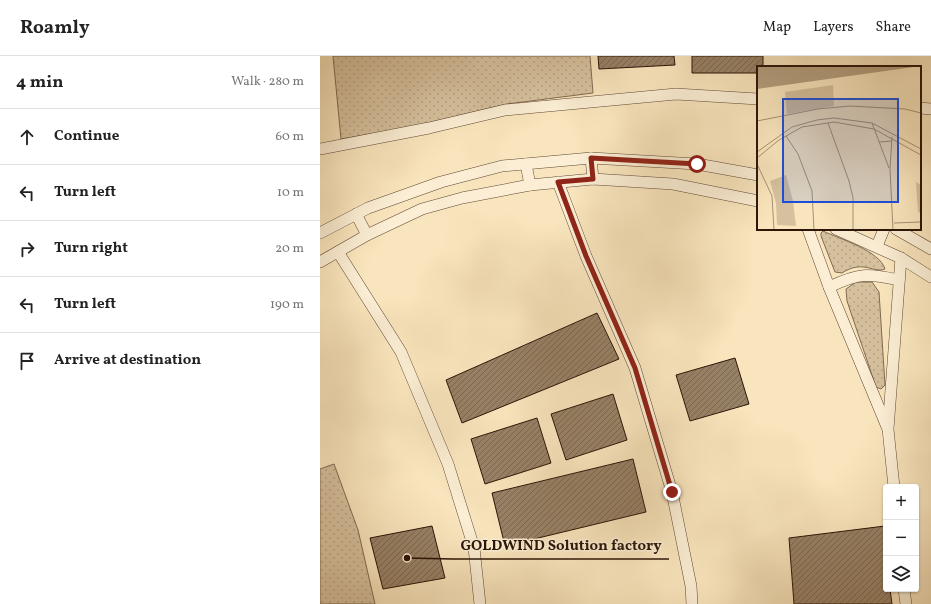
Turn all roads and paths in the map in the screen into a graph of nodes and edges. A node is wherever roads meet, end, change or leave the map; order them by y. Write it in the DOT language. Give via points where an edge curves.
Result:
graph roads {
  1 [pos="757,99"];
  2 [pos="921,108"];
  3 [pos="931,109"];
  4 [pos="320,149"];
  5 [pos="591,158"];
  6 [pos="526,164"];
  7 [pos="757,175"];
  8 [pos="593,179"];
  9 [pos="558,182"];
  10 [pos="530,185"];
  11 [pos="757,201"];
  12 [pos="356,214"];
  13 [pos="808,230"];
  14 [pos="838,230"];
  15 [pos="884,230"];
  16 [pos="898,230"];
  17 [pos="320,233"];
  18 [pos="367,235"];
  19 [pos="877,246"];
  20 [pos="931,249"];
  21 [pos="338,252"];
  22 [pos="901,258"];
  23 [pos="320,262"];
  24 [pos="931,277"];
  25 [pos="899,280"];
  26 [pos="829,287"];
  27 [pos="888,429"];
  28 [pos="894,484"];
  29 [pos="904,592"];
  30 [pos="480,604"];
  31 [pos="692,604"];
  32 [pos="906,604"];
  1 -- 4 [label="lane" via="676,94 505,110"];
  2 -- 3 [label="lane"];
  5 -- 6 [label="lane"];
  5 -- 7 [label="lane" via="697,164"];
  5 -- 8 [label="lane"];
  6 -- 10 [label="lane"];
  6 -- 12 [label="lane" via="502,166 441,182"];
  8 -- 9 [label="lane"];
  8 -- 11 [label="lane" via="673,184"];
  9 -- 10 [label="lane"];
  9 -- 31 [label="lane" via="586,256 635,368 672,492 691,586"];
  10 -- 18 [label="lane" via="462,198 422,209"];
  12 -- 17 [label="lane"];
  12 -- 18 [label="lane"];
  13 -- 26 [label="lane"];
  14 -- 19 [label="lane"];
  15 -- 19 [label="lane"];
  16 -- 20 [label="lane"];
  18 -- 21 [label="lane"];
  19 -- 22 [label="lane"];
  21 -- 23 [label="lane"];
  21 -- 30 [label="lane" via="401,352 448,464 474,548"];
  22 -- 24 [label="lane"];
  22 -- 25 [label="lane"];
  25 -- 26 [label="lane" via="861,274"];
  25 -- 27 [label="lane"];
  26 -- 27 [label="lane"];
  27 -- 28 [label="lane"];
  29 -- 32 [label="lane"];
}
